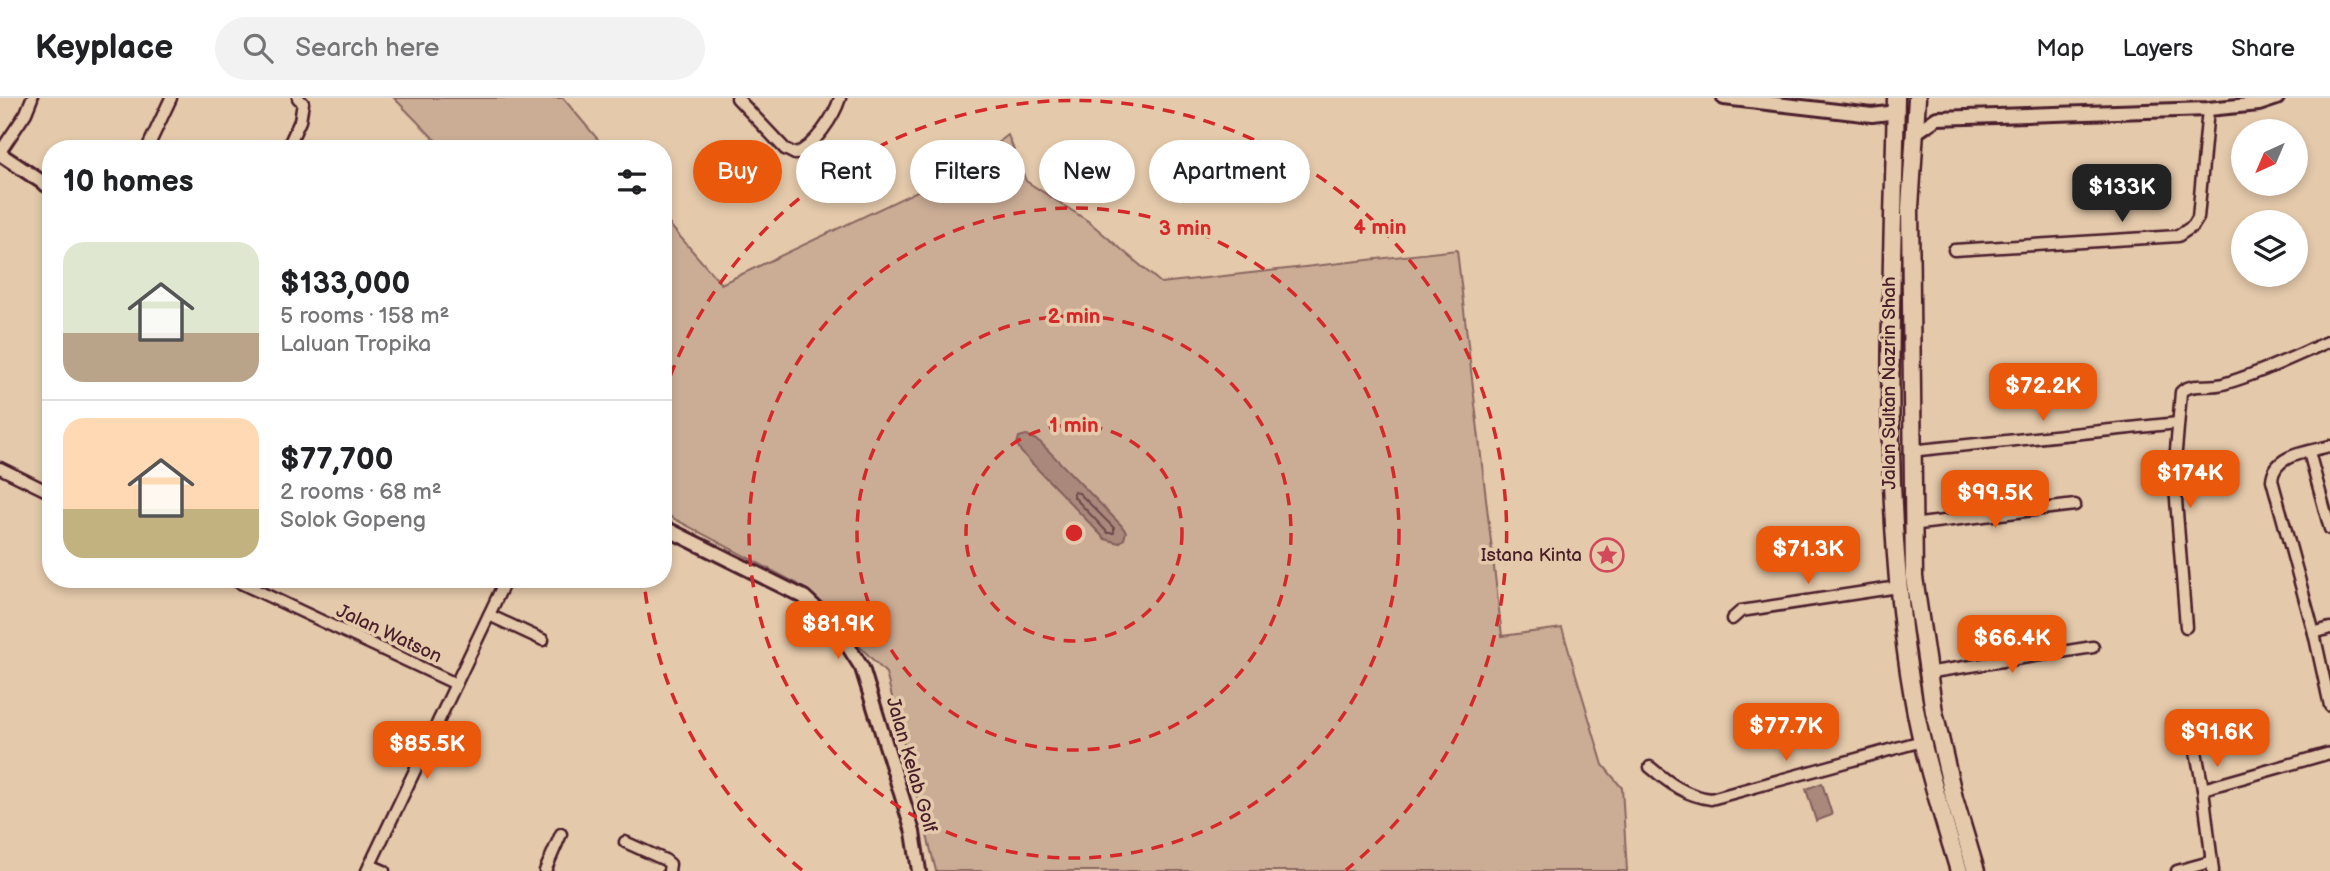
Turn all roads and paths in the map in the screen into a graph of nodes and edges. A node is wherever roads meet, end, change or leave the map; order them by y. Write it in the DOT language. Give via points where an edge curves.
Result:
graph roads {
  1 [pos="32,98"];
  2 [pos="171,98"];
  3 [pos="298,98"];
  4 [pos="737,98"];
  5 [pos="840,98"];
  6 [pos="1724,98"];
  7 [pos="2277,98"];
  8 [pos="1917,99"];
  9 [pos="1896,103"];
  10 [pos="2157,105"];
  11 [pos="2208,109"];
  12 [pos="1872,115"];
  13 [pos="1937,118"];
  14 [pos="1895,133"];
  15 [pos="1915,133"];
  16 [pos="151,140"];
  17 [pos="291,140"];
  18 [pos="0,153"];
  19 [pos="42,182"];
  20 [pos="1954,250"];
  21 [pos="2330,341"];
  22 [pos="2178,423"];
  23 [pos="2330,446"];
  24 [pos="1910,451"];
  25 [pos="2309,452"];
  26 [pos="0,468"];
  27 [pos="42,489"];
  28 [pos="2075,505"];
  29 [pos="1911,525"];
  30 [pos="2330,529"];
  31 [pos="672,531"];
  32 [pos="1898,587"];
  33 [pos="251,588"];
  34 [pos="502,588"];
  35 [pos="489,615"];
  36 [pos="1732,619"];
  37 [pos="2186,627"];
  38 [pos="2330,628"];
  39 [pos="2314,633"];
  40 [pos="543,640"];
  41 [pos="2093,647"];
  42 [pos="1926,673"];
  43 [pos="456,684"];
  44 [pos="2330,706"];
  45 [pos="1922,741"];
  46 [pos="2194,741"];
  47 [pos="2330,753"];
  48 [pos="1650,767"];
  49 [pos="2203,789"];
  50 [pos="561,834"];
  51 [pos="625,842"];
  52 [pos="2212,867"];
  53 [pos="368,868"];
  54 [pos="384,871"];
  55 [pos="545,871"];
  56 [pos="669,871"];
  57 [pos="919,871"];
  58 [pos="1959,871"];
  59 [pos="1976,871"];
  60 [pos="2177,871"];
  1 -- 18 [label="street"];
  2 -- 16 [label="street"];
  3 -- 17 [label="street" via="303,103"];
  4 -- 5 [label="street" via="795,154 804,150 836,110"];
  6 -- 12 [label="street"];
  7 -- 11 [label="street"];
  8 -- 13 [label="street" via="1924,111"];
  8 -- 15 [label="highway, Jalan Sultan Nazrin Shah"];
  9 -- 12 [label="street" via="1889,113"];
  9 -- 14 [label="highway, Jalan Sultan Nazrin Shah"];
  10 -- 11 [label="street"];
  10 -- 13 [label="street"];
  11 -- 20 [label="street" via="2198,218 2186,233"];
  12 -- 14 [label="street"];
  13 -- 15 [label="street"];
  14 -- 32 [label="highway, Jalan Sultan Nazrin Shah" via="1891,474"];
  15 -- 24 [label="highway, Jalan Sultan Nazrin Shah" via="1910,208"];
  18 -- 19 [label="street"];
  21 -- 22 [label="street" via="2236,380 2189,386 2181,392"];
  22 -- 24 [label="street"];
  22 -- 37 [label="street" via="2175,520"];
  23 -- 25 [label="street"];
  24 -- 29 [label="highway, Jalan Sultan Nazrin Shah"];
  25 -- 30 [label="street"];
  25 -- 39 [label="street" via="2278,462 2272,480"];
  26 -- 27 [label="street"];
  28 -- 29 [label="street"];
  29 -- 42 [label="highway, Jalan Sultan Nazrin Shah"];
  31 -- 57 [label="street, Jalan Kelab Golf" via="804,597 836,627 862,668 913,832"];
  32 -- 36 [label="street" via="1741,611"];
  32 -- 45 [label="highway, Jalan Sultan Nazrin Shah"];
  33 -- 43 [label="street, Jalan Watson"];
  34 -- 35 [label="street"];
  35 -- 40 [label="street"];
  35 -- 43 [label="street"];
  38 -- 39 [label="street"];
  39 -- 44 [label="street"];
  41 -- 42 [label="street"];
  42 -- 59 [label="highway, Jalan Sultan Nazrin Shah"];
  43 -- 53 [label="street"];
  45 -- 48 [label="street" via="1711,799 1675,787"];
  45 -- 58 [label="highway, Jalan Sultan Nazrin Shah"];
  46 -- 49 [label="street"];
  47 -- 49 [label="street"];
  49 -- 52 [label="street"];
  50 -- 55 [label="street"];
  51 -- 56 [label="street" via="665,860"];
  52 -- 60 [label="street"];
  53 -- 54 [label="street"];
}
